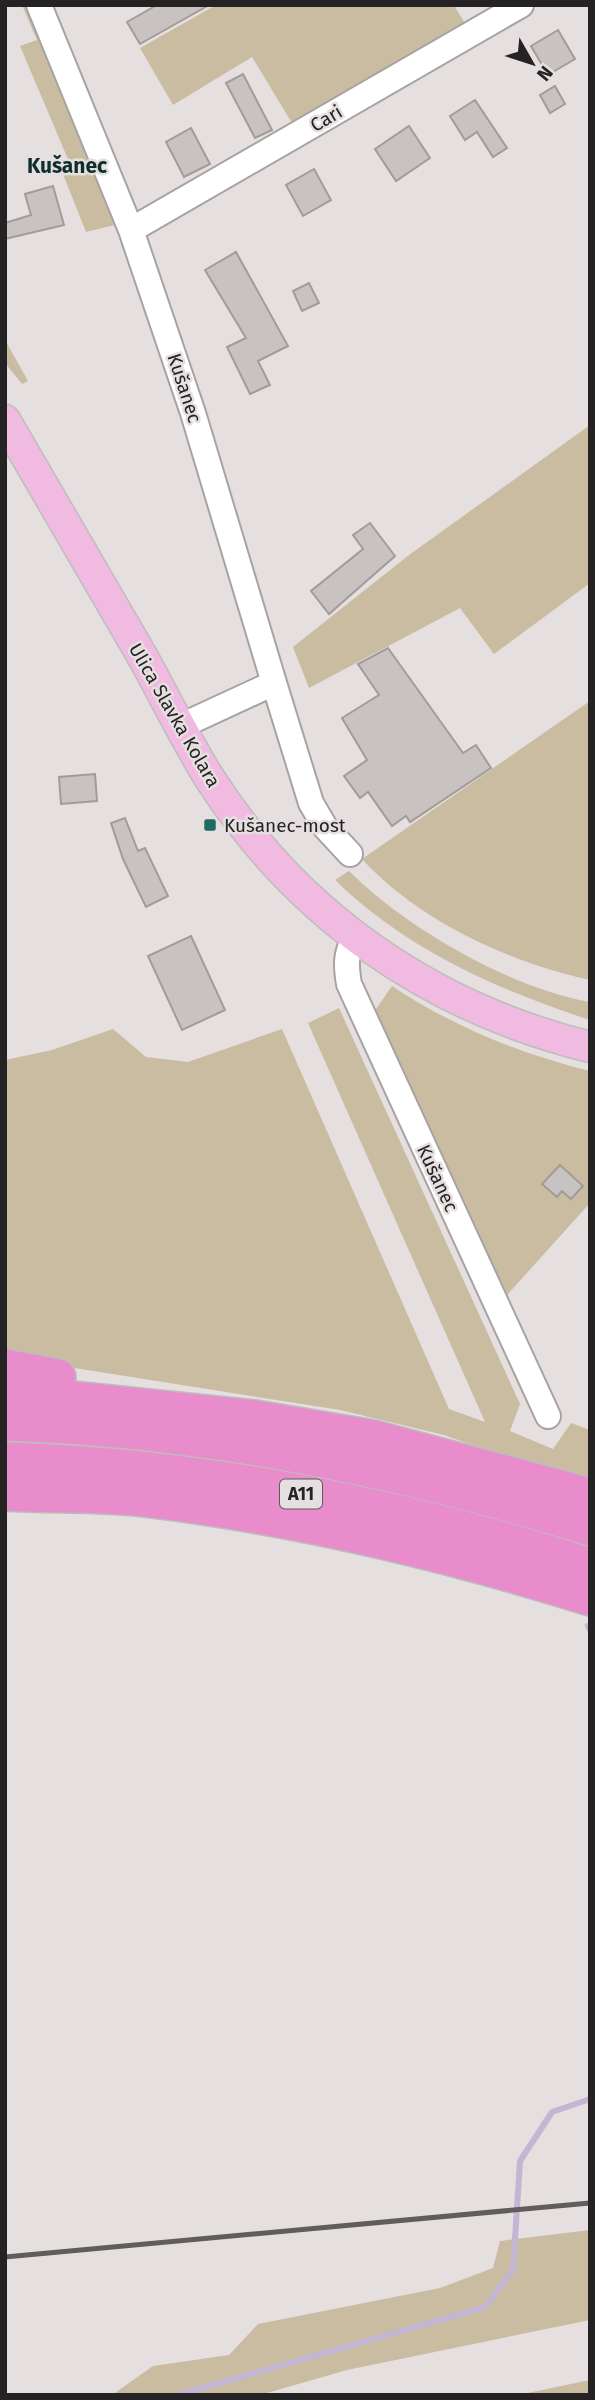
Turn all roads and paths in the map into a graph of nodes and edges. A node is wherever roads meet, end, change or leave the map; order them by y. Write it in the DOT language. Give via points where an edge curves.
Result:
graph roads {
  1 [pos="39,5"];
  2 [pos="521,5"];
  3 [pos="131,230"];
  4 [pos="5,421"];
  5 [pos="274,683"];
  6 [pos="181,726"];
  7 [pos="349,854"];
  8 [pos="355,937"];
  9 [pos="590,1047"];
  10 [pos="5,1367"];
  11 [pos="5,1392"];
  12 [pos="548,1416"];
  13 [pos="255,1418"];
  14 [pos="5,1423"];
  15 [pos="5,1460"];
  16 [pos="5,1493"];
  17 [pos="45,1496"];
  18 [pos="590,1496"];
  19 [pos="5,1504"];
  20 [pos="590,1528"];
  21 [pos="590,1566"];
  22 [pos="590,1598"];
  1 -- 3 [label="street, Kušanec"];
  2 -- 3 [label="street, Cari"];
  3 -- 5 [label="street, Kušanec" via="197,427"];
  4 -- 6 [label="main road, Ulica Slavka Kolara"];
  5 -- 6 [label="street"];
  5 -- 7 [label="street, Kušanec" via="311,803"];
  6 -- 8 [label="main road, Ulica Slavka Kolara" via="210,780 269,856"];
  8 -- 9 [label="main road, Ulica Slavka Kolara" via="424,983 491,1017"];
  8 -- 12 [label="street, Kušanec" via="348,949 349,984"];
  10 -- 13 [label="highway" via="116,1389 235,1404"];
  11 -- 13 [label="highway"];
  13 -- 18 [label="highway" via="374,1438"];
  14 -- 20 [label="highway, A11" via="248,1445 480,1496"];
  15 -- 21 [label="highway, A11" via="158,1472 329,1499 502,1539"];
  16 -- 17 [label="highway"];
  17 -- 19 [label="highway"];
  17 -- 22 [label="highway" via="142,1498 338,1530 496,1569"];
}
